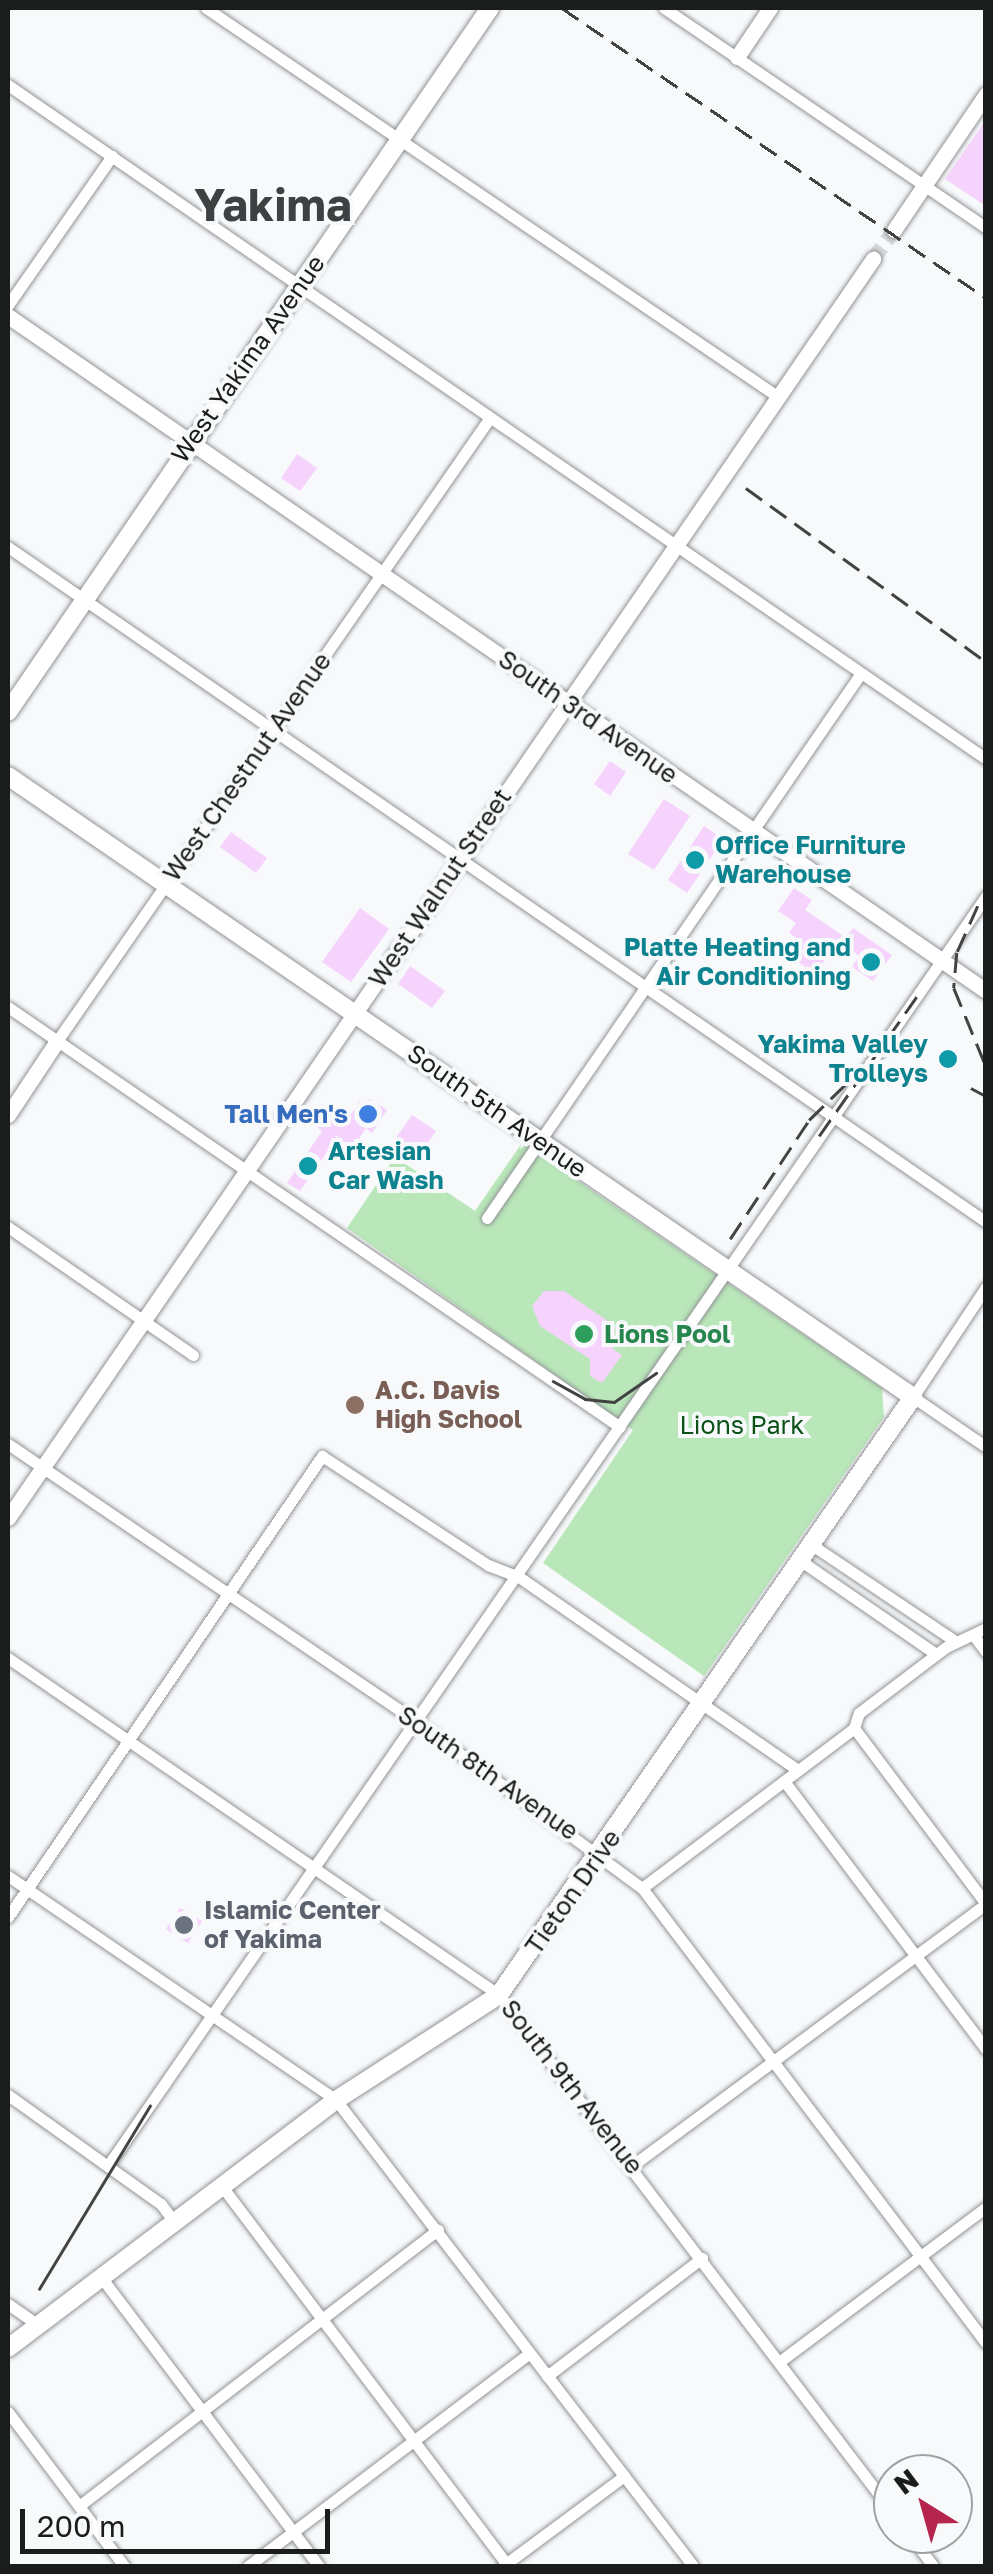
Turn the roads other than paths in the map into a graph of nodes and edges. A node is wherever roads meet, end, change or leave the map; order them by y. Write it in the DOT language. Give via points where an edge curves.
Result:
graph roads {
  1 [pos="206,8"];
  2 [pos="490,8"];
  3 [pos="664,8"];
  4 [pos="770,8"];
  5 [pos="736,57"];
  6 [pos="8,86"];
  7 [pos="986,94"];
  8 [pos="398,141"];
  9 [pos="112,156"];
  10 [pos="923,186"];
  11 [pos="986,228"];
  12 [pos="894,230"];
  13 [pos="873,259"];
  14 [pos="297,288"];
  15 [pos="8,305"];
  16 [pos="8,316"];
  17 [pos="777,396"];
  18 [pos="489,420"];
  19 [pos="190,444"];
  20 [pos="8,547"];
  21 [pos="676,547"];
  22 [pos="382,573"];
  23 [pos="84,599"];
  24 [pos="859,676"];
  25 [pos="566,702"];
  26 [pos="8,712"];
  27 [pos="272,730"];
  28 [pos="986,759"];
  29 [pos="8,776"];
  30 [pos="753,831"];
  31 [pos="462,858"];
  32 [pos="166,884"];
  33 [pos="986,896"];
  34 [pos="941,960"];
  35 [pos="648,986"];
  36 [pos="986,991"];
  37 [pos="8,1007"];
  38 [pos="354,1014"];
  39 [pos="57,1042"];
  40 [pos="8,1115"];
  41 [pos="834,1115"];
  42 [pos="539,1141"];
  43 [pos="244,1170"];
  44 [pos="487,1218"];
  45 [pos="986,1222"];
  46 [pos="8,1226"];
  47 [pos="728,1270"];
  48 [pos="986,1287"];
  49 [pos="142,1320"];
  50 [pos="193,1355"];
  51 [pos="913,1397"];
  52 [pos="620,1427"];
  53 [pos="8,1444"];
  54 [pos="986,1447"];
  55 [pos="42,1468"];
  56 [pos="8,1518"];
  57 [pos="812,1545"];
  58 [pos="801,1561"];
  59 [pos="519,1576"];
  60 [pos="228,1594"];
  61 [pos="986,1628"];
  62 [pos="974,1636"];
  63 [pos="955,1642"];
  64 [pos="986,1652"];
  65 [pos="936,1654"];
  66 [pos="8,1658"];
  67 [pos="703,1704"];
  68 [pos="418,1722"];
  69 [pos="854,1728"];
  70 [pos="128,1742"];
  71 [pos="798,1770"];
  72 [pos="784,1781"];
  73 [pos="601,1853"];
  74 [pos="315,1871"];
  75 [pos="8,1876"];
  76 [pos="642,1888"];
  77 [pos="26,1889"];
  78 [pos="985,1904"];
  79 [pos="8,1917"];
  80 [pos="914,1953"];
  81 [pos="499,1994"];
  82 [pos="215,2017"];
  83 [pos="986,2049"];
  84 [pos="772,2062"];
  85 [pos="8,2094"];
  86 [pos="336,2100"];
  87 [pos="109,2164"];
  88 [pos="633,2164"];
  89 [pos="220,2184"];
  90 [pos="986,2207"];
  91 [pos="174,2222"];
  92 [pos="438,2230"];
  93 [pos="920,2256"];
  94 [pos="702,2258"];
  95 [pos="101,2277"];
  96 [pos="8,2304"];
  97 [pos="322,2318"];
  98 [pos="38,2325"];
  99 [pos="986,2343"];
  100 [pos="8,2348"];
  101 [pos="530,2354"];
  102 [pos="780,2362"];
  103 [pos="547,2376"];
  104 [pos="200,2408"];
  105 [pos="8,2412"];
  106 [pos="413,2441"];
  107 [pos="624,2476"];
  108 [pos="873,2486"];
  109 [pos="79,2506"];
  110 [pos="293,2532"];
  111 [pos="124,2566"];
  112 [pos="248,2566"];
  113 [pos="319,2566"];
  114 [pos="506,2566"];
  115 [pos="692,2566"];
  1 -- 8 [label="street"];
  2 -- 8 [label="main road, West Yakima Avenue"];
  3 -- 5 [label="street"];
  4 -- 5 [label="street"];
  5 -- 10 [label="street"];
  6 -- 9 [label="street"];
  7 -- 10 [label="street"];
  8 -- 14 [label="main road, West Yakima Avenue"];
  8 -- 17 [label="street"];
  9 -- 14 [label="street"];
  9 -- 15 [label="street"];
  10 -- 11 [label="street"];
  10 -- 12 [label="street"];
  13 -- 17 [label="street, West Walnut Street"];
  14 -- 18 [label="street"];
  14 -- 19 [label="main road, West Yakima Avenue"];
  16 -- 19 [label="street, South 3rd Avenue"];
  17 -- 21 [label="street, West Walnut Street"];
  18 -- 21 [label="street"];
  18 -- 22 [label="street, West Chestnut Avenue"];
  19 -- 22 [label="street, South 3rd Avenue"];
  19 -- 23 [label="main road, West Yakima Avenue"];
  20 -- 23 [label="street"];
  21 -- 24 [label="street"];
  21 -- 25 [label="street, West Walnut Street"];
  22 -- 25 [label="street, South 3rd Avenue"];
  22 -- 27 [label="street, West Chestnut Avenue"];
  23 -- 26 [label="main road, West Yakima Avenue"];
  23 -- 27 [label="street"];
  24 -- 28 [label="street"];
  24 -- 30 [label="street"];
  25 -- 30 [label="street, South 3rd Avenue"];
  25 -- 31 [label="street, West Walnut Street"];
  27 -- 31 [label="street"];
  27 -- 32 [label="street, West Chestnut Avenue"];
  29 -- 32 [label="main road, South 5th Avenue"];
  30 -- 34 [label="street, South 3rd Avenue"];
  30 -- 35 [label="street"];
  31 -- 35 [label="street"];
  31 -- 38 [label="street, West Walnut Street"];
  32 -- 38 [label="main road, South 5th Avenue"];
  32 -- 39 [label="street, West Chestnut Avenue"];
  33 -- 34 [label="street"];
  34 -- 36 [label="street, South 3rd Avenue"];
  34 -- 41 [label="street"];
  35 -- 41 [label="street"];
  35 -- 42 [label="street"];
  37 -- 39 [label="street"];
  38 -- 42 [label="main road, South 5th Avenue"];
  38 -- 43 [label="street, West Walnut Street"];
  39 -- 40 [label="street, West Chestnut Avenue"];
  39 -- 43 [label="street"];
  41 -- 45 [label="street"];
  41 -- 47 [label="street"];
  42 -- 44 [label="street"];
  42 -- 47 [label="main road, South 5th Avenue"];
  43 -- 49 [label="street, West Walnut Street"];
  43 -- 52 [label="street"];
  46 -- 49 [label="street"];
  47 -- 51 [label="main road, South 5th Avenue"];
  47 -- 52 [label="street"];
  48 -- 51 [label="street, Tieton Drive"];
  49 -- 50 [label="street"];
  49 -- 55 [label="street, West Walnut Street"];
  51 -- 54 [label="street, South 5th Avenue"];
  51 -- 57 [label="main road, Tieton Drive"];
  52 -- 59 [label="street"];
  53 -- 55 [label="street, South 8th Avenue"];
  55 -- 56 [label="street, West Walnut Street"];
  55 -- 60 [label="street, South 8th Avenue"];
  57 -- 58 [label="main road, Tieton Drive"];
  57 -- 63 [label="street"];
  58 -- 65 [label="street"];
  58 -- 67 [label="main road, Tieton Drive"];
  59 -- 60 [label="street" via="488,1566 322,1456"];
  59 -- 67 [label="street"];
  59 -- 68 [label="street"];
  60 -- 68 [label="street, South 8th Avenue"];
  60 -- 70 [label="street"];
  61 -- 62 [label="street"];
  62 -- 63 [label="street"];
  62 -- 64 [label="street"];
  63 -- 65 [label="street"];
  65 -- 69 [label="street" via="859,1713"];
  66 -- 70 [label="street, South 9th Avenue"];
  67 -- 71 [label="street"];
  67 -- 73 [label="main road, Tieton Drive"];
  68 -- 73 [label="street, South 8th Avenue"];
  68 -- 74 [label="street"];
  69 -- 71 [label="street"];
  69 -- 78 [label="street"];
  70 -- 74 [label="street, South 9th Avenue"];
  70 -- 77 [label="street"];
  71 -- 72 [label="street"];
  72 -- 76 [label="street"];
  72 -- 80 [label="street"];
  73 -- 76 [label="street, South 8th Avenue"];
  73 -- 81 [label="main road, Tieton Drive"];
  74 -- 81 [label="street, South 9th Avenue"];
  74 -- 82 [label="street"];
  75 -- 77 [label="street"];
  76 -- 84 [label="street, South 8th Avenue"];
  77 -- 79 [label="street"];
  77 -- 82 [label="street"];
  78 -- 80 [label="street"];
  80 -- 83 [label="street"];
  80 -- 84 [label="street"];
  81 -- 86 [label="main road, Tieton Drive"];
  81 -- 88 [label="street, South 9th Avenue"];
  82 -- 86 [label="street"];
  82 -- 87 [label="street"];
  84 -- 88 [label="street"];
  84 -- 93 [label="street, South 8th Avenue"];
  85 -- 87 [label="street"];
  86 -- 89 [label="main road, Tieton Drive"];
  86 -- 92 [label="street"];
  87 -- 91 [label="street"];
  88 -- 94 [label="street, South 9th Avenue"];
  89 -- 91 [label="main road, Tieton Drive"];
  89 -- 97 [label="street"];
  90 -- 93 [label="street"];
  91 -- 95 [label="main road, Tieton Drive"];
  92 -- 97 [label="street"];
  92 -- 101 [label="street"];
  93 -- 99 [label="street, South 8th Avenue"];
  93 -- 102 [label="street"];
  94 -- 102 [label="street, South 9th Avenue"];
  94 -- 103 [label="street"];
  95 -- 98 [label="main road, Tieton Drive"];
  95 -- 104 [label="street"];
  96 -- 98 [label="street"];
  97 -- 104 [label="street"];
  97 -- 106 [label="street"];
  98 -- 100 [label="main road, Tieton Drive"];
  101 -- 103 [label="street"];
  101 -- 106 [label="street"];
  102 -- 108 [label="street, South 9th Avenue"];
  103 -- 107 [label="street"];
  104 -- 109 [label="street" via="187,2427"];
  104 -- 110 [label="street"];
  105 -- 109 [label="street"];
  106 -- 110 [label="street"];
  106 -- 114 [label="street"];
  107 -- 114 [label="street"];
  107 -- 115 [label="street"];
  109 -- 111 [label="street"];
  110 -- 112 [label="street"];
  110 -- 113 [label="street"];
}
